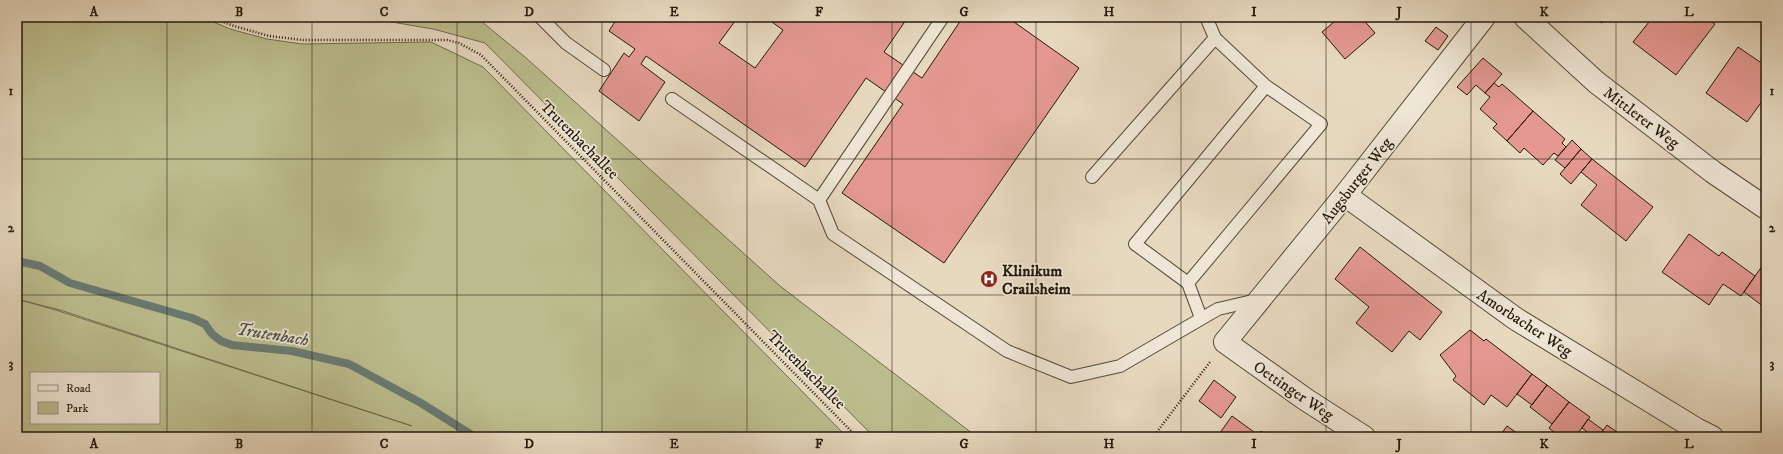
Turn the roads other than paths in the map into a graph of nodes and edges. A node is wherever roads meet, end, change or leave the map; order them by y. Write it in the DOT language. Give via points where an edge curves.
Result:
graph roads {
  1 [pos="540,17"];
  2 [pos="943,17"];
  3 [pos="1206,17"];
  4 [pos="1484,17"];
  5 [pos="1525,17"];
  6 [pos="1215,38"];
  7 [pos="604,70"];
  8 [pos="1266,86"];
  9 [pos="672,99"];
  10 [pos="1092,177"];
  11 [pos="1345,195"];
  12 [pos="819,200"];
  13 [pos="1766,208"];
  14 [pos="1188,283"];
  15 [pos="1260,299"];
  16 [pos="1202,318"];
  17 [pos="1225,342"];
  18 [pos="1364,437"];
  19 [pos="1712,437"];
  1 -- 7 [label="lane" via="566,43"];
  2 -- 12 [label="lane"];
  3 -- 6 [label="lane"];
  4 -- 11 [label="street, Augsburger Weg"];
  5 -- 13 [label="street, Mittlerer Weg" via="1596,82 1713,172"];
  6 -- 8 [label="lane"];
  6 -- 10 [label="lane"];
  8 -- 14 [label="lane" via="1135,244"];
  8 -- 14 [label="lane" via="1321,124"];
  9 -- 12 [label="lane"];
  11 -- 15 [label="street, Augsburger Weg"];
  11 -- 19 [label="street, Amorbacher Weg" via="1516,319"];
  12 -- 16 [label="lane" via="833,234 1007,351 1071,377 1120,366"];
  14 -- 16 [label="lane"];
  15 -- 16 [label="lane" via="1218,308"];
  15 -- 17 [label="street, Augsburger Weg"];
  17 -- 18 [label="street, Oettinger Weg"];
}
